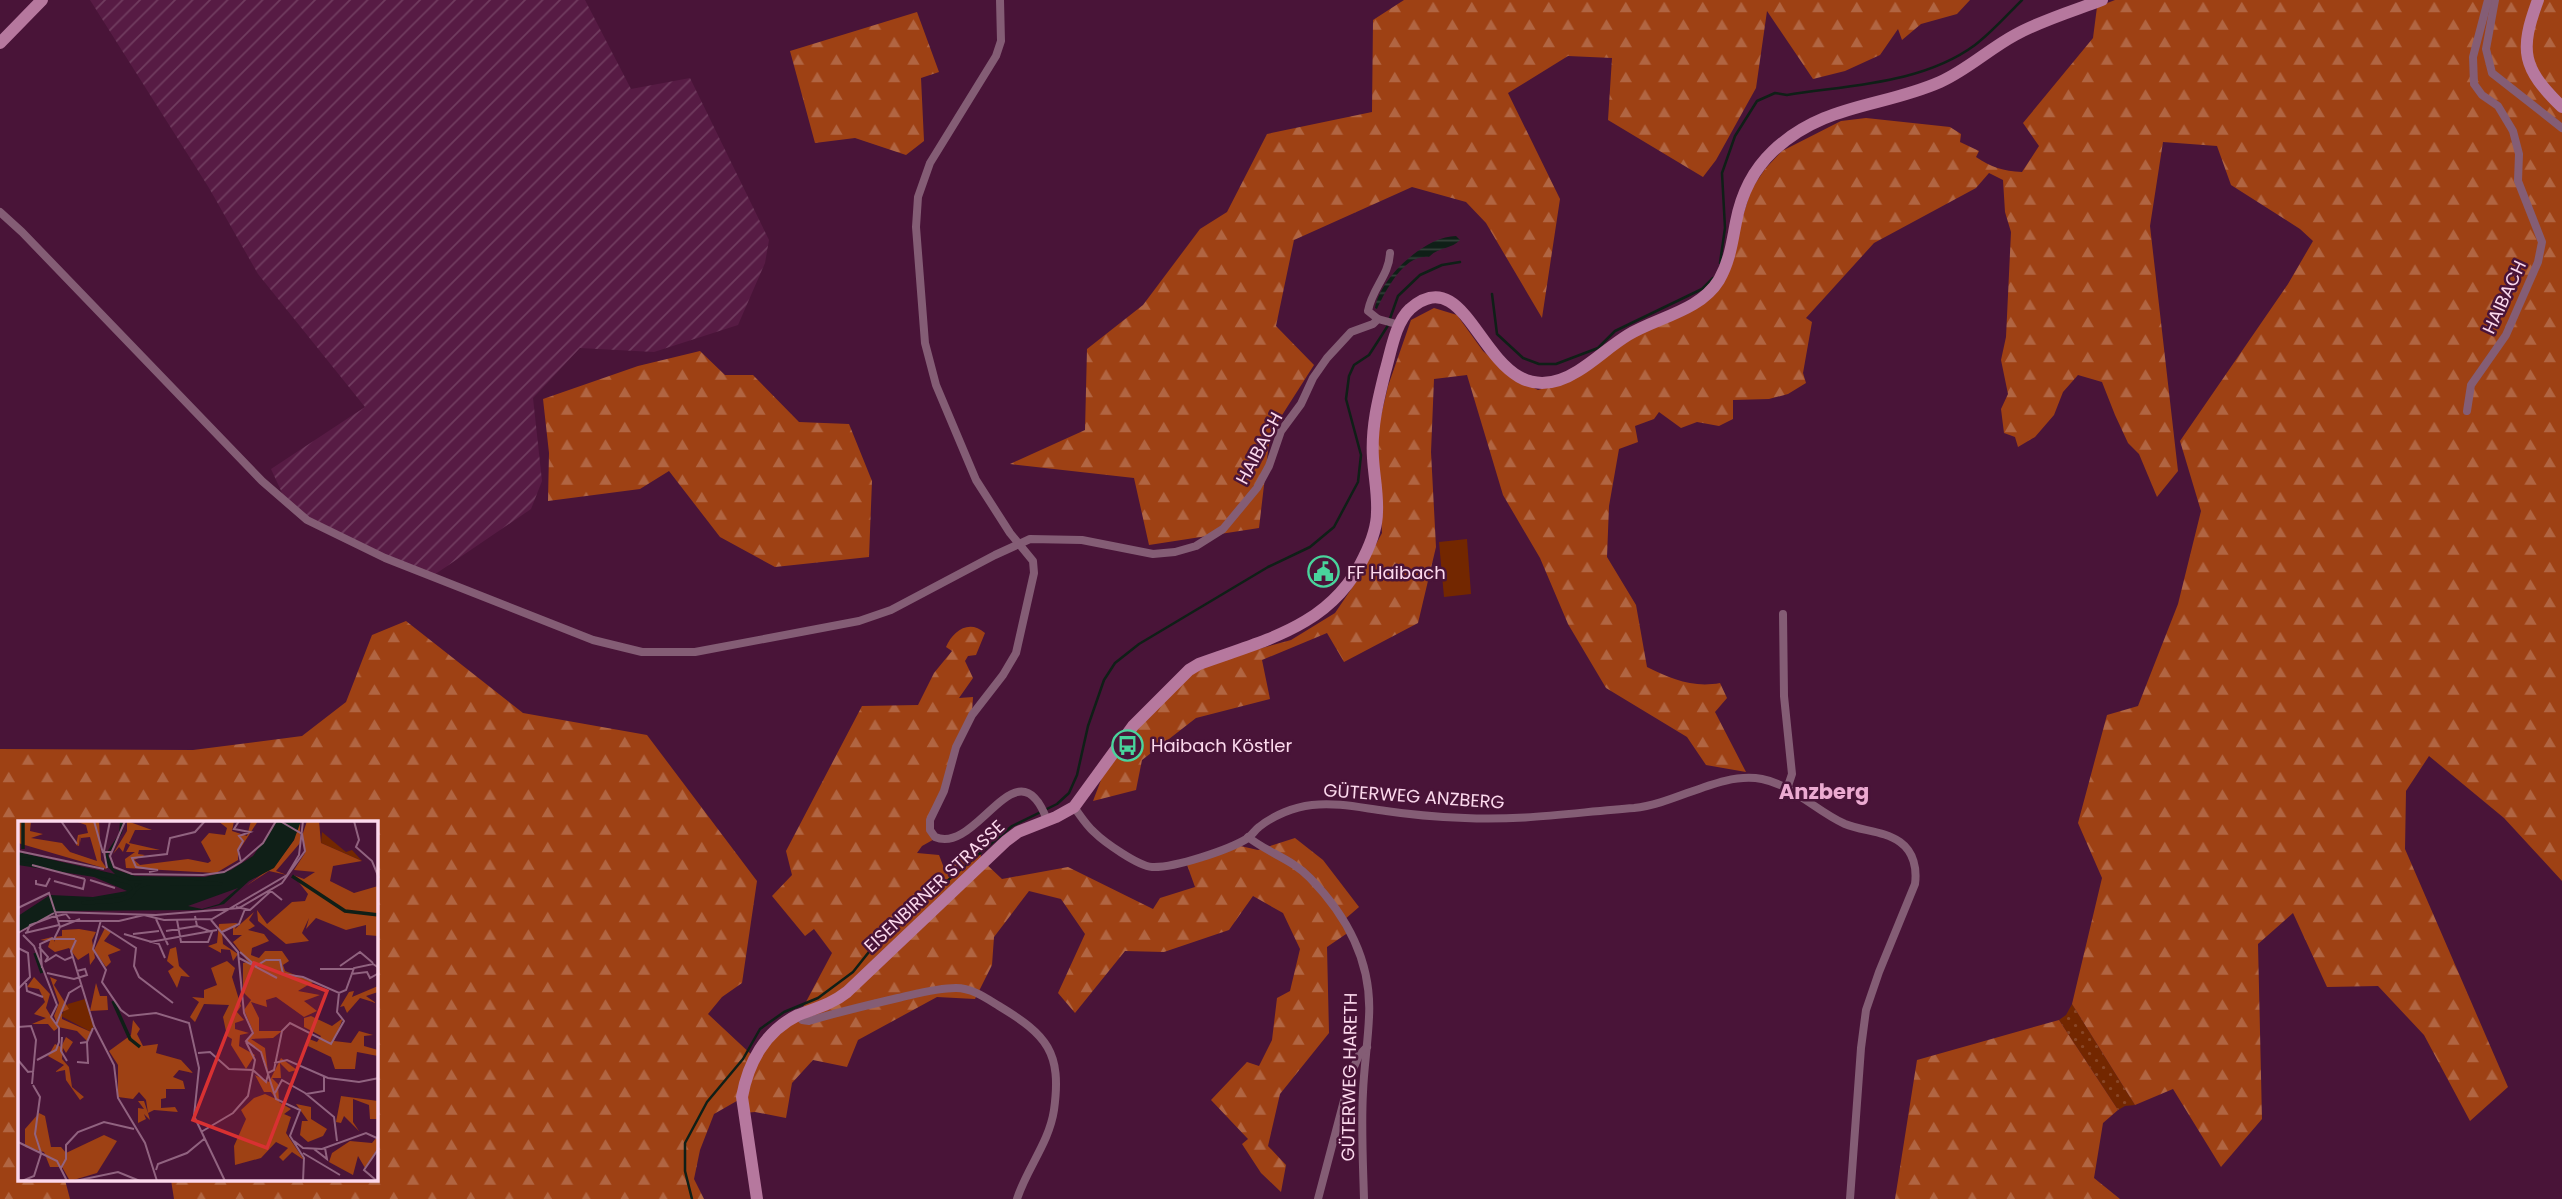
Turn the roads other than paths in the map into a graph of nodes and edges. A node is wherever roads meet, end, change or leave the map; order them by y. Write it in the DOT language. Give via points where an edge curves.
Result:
graph roads {
  1 [pos="42,0"];
  2 [pos="1000,0"];
  3 [pos="2102,0"];
  4 [pos="2488,0"];
  5 [pos="2495,0"];
  6 [pos="2538,0"];
  7 [pos="0,43"];
  8 [pos="2562,107"];
  9 [pos="2562,128"];
  10 [pos="0,212"];
  11 [pos="1390,253"];
  12 [pos="1388,322"];
  13 [pos="2467,411"];
  14 [pos="1018,544"];
  15 [pos="1783,614"];
  16 [pos="1787,789"];
  17 [pos="1074,807"];
  18 [pos="1045,814"];
  19 [pos="1248,837"];
  20 [pos="799,1015"];
  21 [pos="1367,1047"];
  22 [pos="757,1199"];
  23 [pos="1017,1199"];
  24 [pos="1318,1199"];
  25 [pos="1364,1199"];
  26 [pos="1850,1199"];
  1 -- 7 [label="main road"];
  2 -- 14 [label="street" via="1001,41 996,56 930,163 918,197 916,227 928,360 976,480"];
  3 -- 12 [label="main road, EISENBIRNER STRASSE" via="2022,31 1938,83 1839,111 1790,138 1763,162 1746,188 1727,263 1715,286 1700,300 1633,332 1557,382 1535,384 1513,372 1464,313 1445,300 1419,303"];
  4 -- 13 [label="street, HAIBACH" via="2473,57 2474,84 2498,106 2513,131 2519,153 2518,181 2542,242 2506,335 2471,385"];
  5 -- 9 [label="street" via="2486,49 2492,73"];
  6 -- 8 [label="main road" via="2528,27 2526,52 2543,86"];
  10 -- 14 [label="street, HAIBACH" via="262,481 307,520 373,553 593,640 642,652 695,652 859,621 891,610"];
  11 -- 12 [label="street" via="1388,270 1367,310"];
  12 -- 14 [label="street, HAIBACH" via="1350,332 1327,358 1281,430 1257,488 1215,535 1164,554 1068,538"];
  12 -- 17 [label="main road, EISENBIRNER STRASSE" via="1373,426 1377,523 1351,579 1309,621 1189,670 1133,726"];
  14 -- 18 [label="street" via="1035,566 1020,639 1010,664 962,731 930,830 942,840 958,837 1002,798 1016,792 1032,796"];
  15 -- 16 [label="street" via="1784,696 1792,774"];
  16 -- 19 [label="street, GÜTERWEG ANZBERG" via="1761,779 1735,779 1656,805 1522,818 1444,817 1314,804 1279,815"];
  16 -- 26 [label="street, GÜTERWEG ANZBERG" via="1826,815 1900,842 1916,870 1912,898 1866,1010"];
  17 -- 18 [label="main road, EISENBIRNER STRASSE"];
  17 -- 19 [label="street, GÜTERWEG ANZBERG" via="1094,833 1147,866 1186,862"];
  18 -- 20 [label="main road, EISENBIRNER STRASSE" via="1006,841 838,999"];
  19 -- 21 [label="street, GÜTERWEG HARETH" via="1297,865 1347,924 1362,962 1369,998"];
  20 -- 22 [label="main road, EISENBIRNER STRASSE" via="766,1041 745,1081 743,1113"];
  20 -- 23 [label="street" via="809,1021 955,988 979,994 1040,1034 1052,1057 1054,1113"];
  21 -- 24 [label="street" via="1359,1055 1345,1092"];
  21 -- 25 [label="street, GÜTERWEG HARETH"];
}
